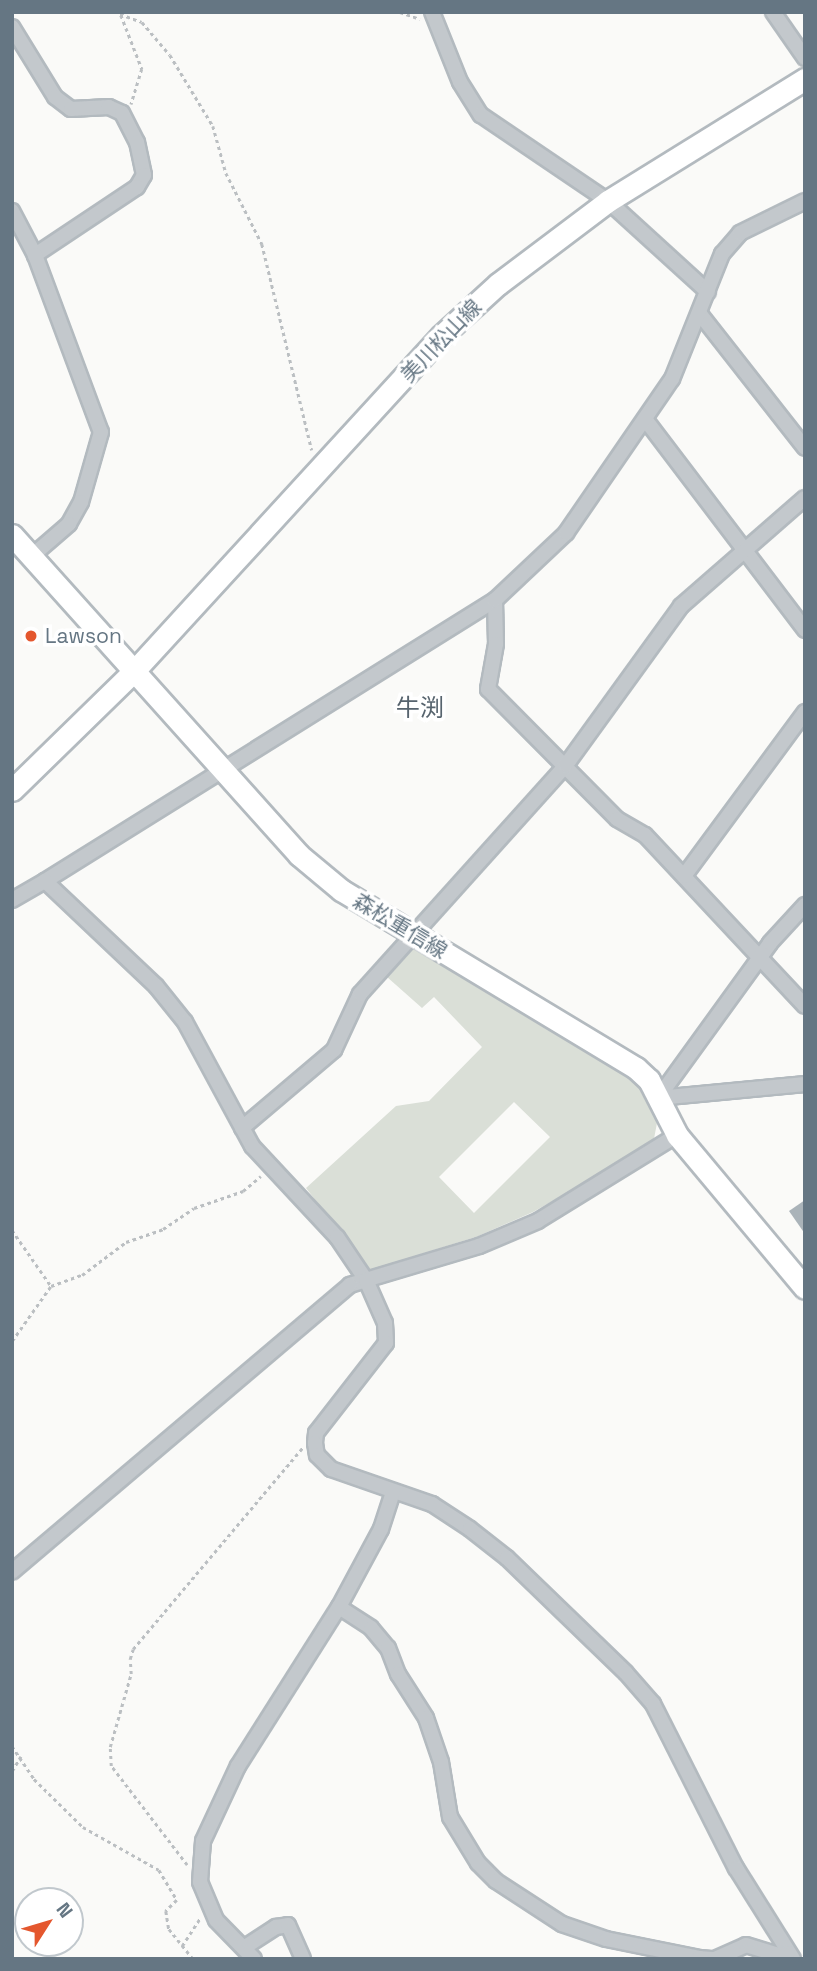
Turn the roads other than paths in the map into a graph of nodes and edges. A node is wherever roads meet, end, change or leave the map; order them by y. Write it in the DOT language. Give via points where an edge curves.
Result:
graph roads {
  1 [pos="432,12"];
  2 [pos="773,12"];
  3 [pos="12,27"];
  4 [pos="805,58"];
  5 [pos="805,79"];
  6 [pos="608,201"];
  7 [pos="805,201"];
  8 [pos="12,211"];
  9 [pos="35,255"];
  10 [pos="708,292"];
  11 [pos="700,314"];
  12 [pos="645,419"];
  13 [pos="805,448"];
  14 [pos="805,498"];
  15 [pos="12,535"];
  16 [pos="744,550"];
  17 [pos="32,556"];
  18 [pos="495,600"];
  19 [pos="805,630"];
  20 [pos="134,671"];
  21 [pos="805,712"];
  22 [pos="566,765"];
  23 [pos="221,768"];
  24 [pos="12,790"];
  25 [pos="684,876"];
  26 [pos="45,881"];
  27 [pos="12,900"];
  28 [pos="805,905"];
  29 [pos="411,933"];
  30 [pos="762,957"];
  31 [pos="805,1006"];
  32 [pos="805,1084"];
  33 [pos="658,1098"];
  34 [pos="242,1128"];
  35 [pos="677,1135"];
  36 [pos="366,1280"];
  37 [pos="805,1288"];
  38 [pos="393,1493"];
  39 [pos="12,1572"];
  40 [pos="339,1607"];
  41 [pos="250,1953"];
  42 [pos="791,1956"];
  43 [pos="303,1959"];
  1 -- 6 [label="street" via="460,82 481,115"];
  2 -- 4 [label="street"];
  3 -- 9 [label="street" via="55,97 71,109 109,107 124,116 137,142 144,175 137,187"];
  5 -- 6 [label="main road, 美川松山線"];
  6 -- 10 [label="street"];
  6 -- 20 [label="main road, 美川松山線" via="548,243 441,336"];
  7 -- 10 [label="street" via="740,233 722,254"];
  8 -- 9 [label="street"];
  9 -- 17 [label="street" via="102,432 81,502 69,524"];
  10 -- 11 [label="street"];
  11 -- 12 [label="street" via="672,379"];
  11 -- 13 [label="street"];
  12 -- 16 [label="street"];
  12 -- 18 [label="street" via="566,533"];
  14 -- 16 [label="street"];
  15 -- 17 [label="main road, 森松重信線"];
  16 -- 19 [label="street"];
  16 -- 22 [label="street" via="681,607"];
  17 -- 20 [label="main road, 森松重信線"];
  18 -- 22 [label="street" via="496,644 488,689"];
  18 -- 23 [label="street"];
  20 -- 23 [label="main road, 森松重信線"];
  20 -- 24 [label="main road, 美川松山線"];
  21 -- 25 [label="street"];
  22 -- 25 [label="street" via="617,819 645,835"];
  22 -- 29 [label="street"];
  23 -- 26 [label="street"];
  23 -- 29 [label="main road, 森松重信線" via="299,855 341,890"];
  25 -- 30 [label="street"];
  26 -- 27 [label="street"];
  26 -- 34 [label="street" via="156,986 185,1022"];
  28 -- 30 [label="street"];
  29 -- 33 [label="main road, 森松重信線" via="636,1068"];
  29 -- 34 [label="street" via="360,994 334,1050"];
  30 -- 31 [label="street"];
  30 -- 33 [label="street"];
  32 -- 33 [label="street"];
  33 -- 35 [label="main road, 森松重信線"];
  34 -- 36 [label="street" via="269,1169 337,1237"];
  35 -- 36 [label="street" via="538,1221 479,1245"];
  35 -- 37 [label="main road, 森松重信線"];
  36 -- 38 [label="street" via="385,1323 386,1343 316,1433 317,1455 331,1469"];
  36 -- 39 [label="street" via="350,1285"];
  38 -- 40 [label="street" via="381,1529"];
  38 -- 42 [label="street" via="432,1504 507,1558 653,1704 736,1868"];
  40 -- 41 [label="street" via="215,1808 203,1841 200,1882 211,1909 216,1920"];
  40 -- 42 [label="street" via="371,1628 388,1648 398,1674 426,1718 441,1762 450,1817 473,1855 496,1881 562,1924 595,1936 699,1958 715,1959 746,1945"];
  41 -- 43 [label="street" via="276,1927 288,1925"];
}
